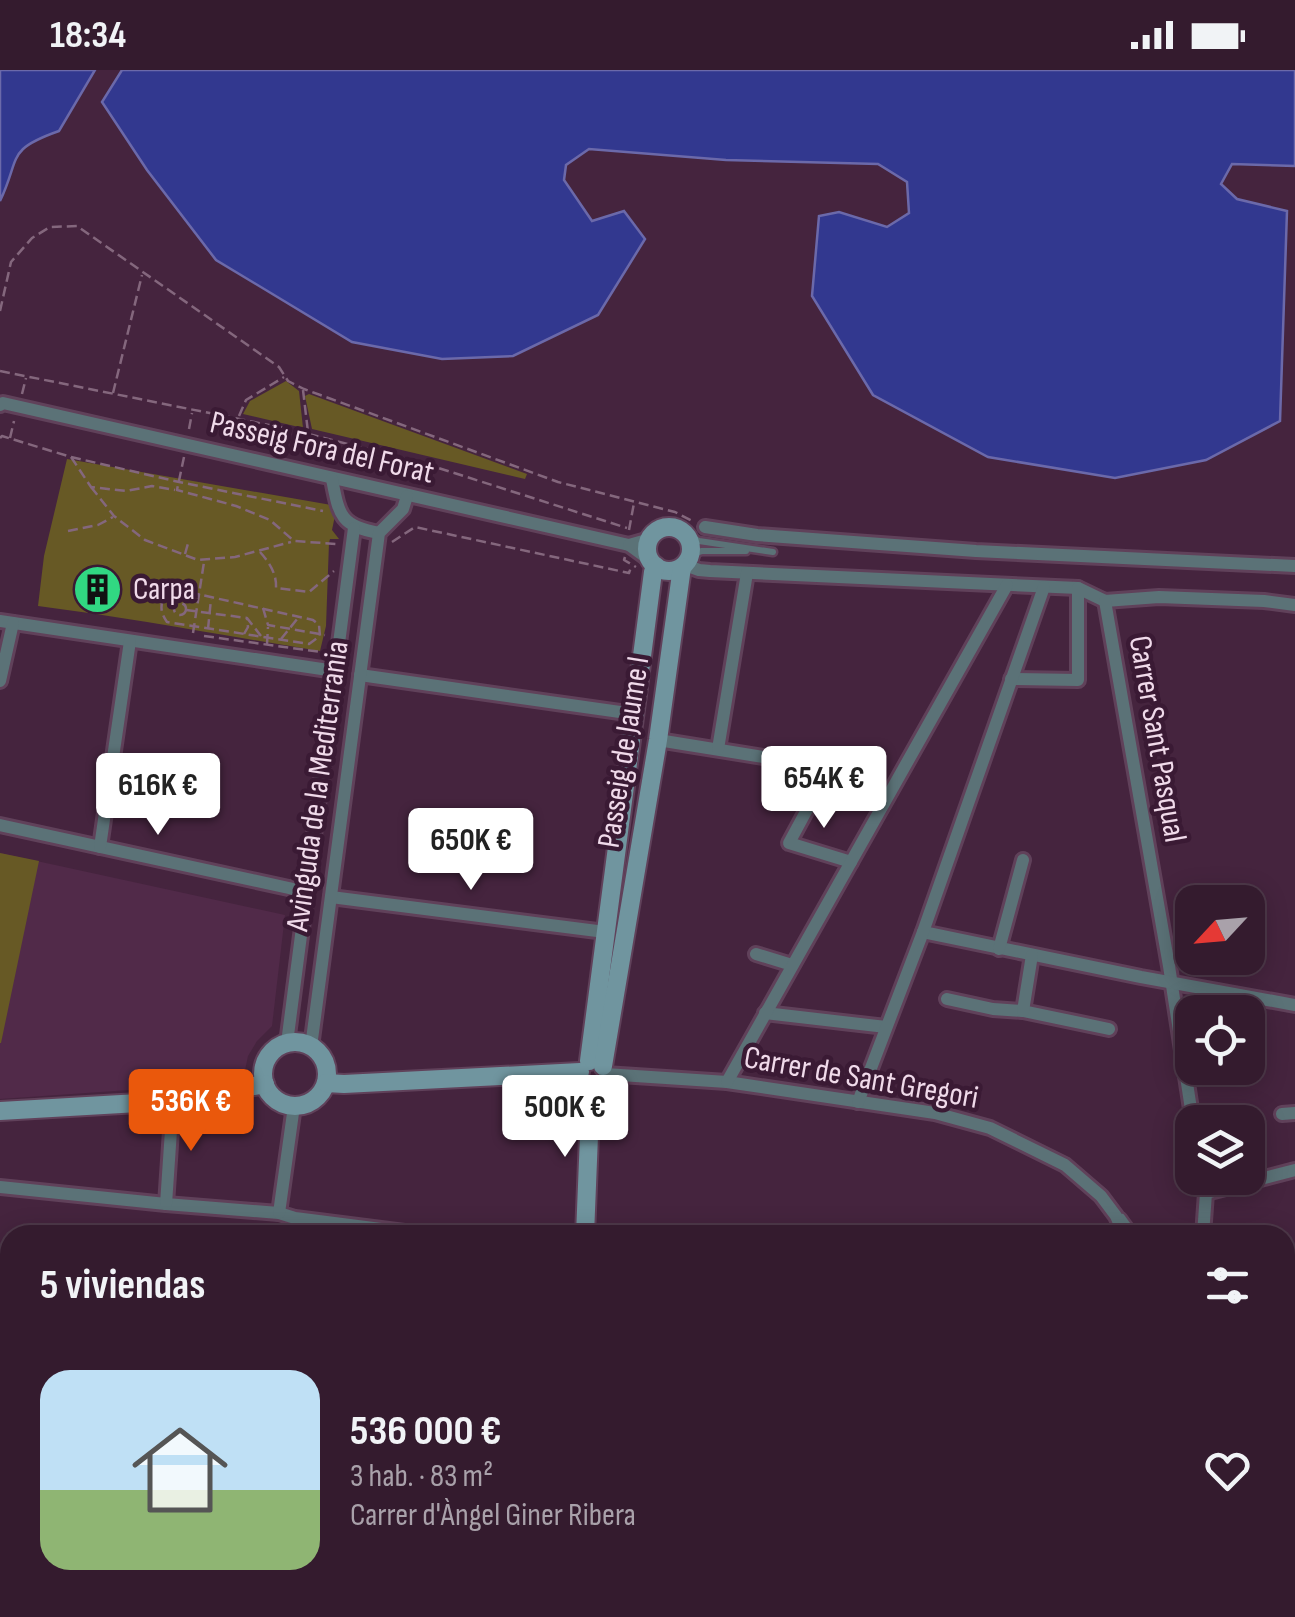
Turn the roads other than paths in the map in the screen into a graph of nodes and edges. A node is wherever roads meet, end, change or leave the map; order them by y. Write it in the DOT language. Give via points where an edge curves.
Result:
graph roads {
  1 [pos="2,404"];
  2 [pos="332,478"];
  3 [pos="406,496"];
  4 [pos="354,528"];
  5 [pos="379,532"];
  6 [pos="650,538"];
  7 [pos="628,545"];
  8 [pos="692,553"];
  9 [pos="654,564"];
  10 [pos="1295,566"];
  11 [pos="747,573"];
  12 [pos="1007,585"];
  13 [pos="1044,587"];
  14 [pos="1078,588"];
  15 [pos="1105,601"];
  16 [pos="1295,605"];
  17 [pos="6,622"];
  18 [pos="130,641"];
  19 [pos="335,671"];
  20 [pos="360,675"];
  21 [pos="1011,679"];
  22 [pos="0,682"];
  23 [pos="634,714"];
  24 [pos="658,740"];
  25 [pos="718,749"];
  26 [pos="782,760"];
  27 [pos="816,792"];
  28 [pos="0,825"];
  29 [pos="100,847"];
  30 [pos="1023,860"];
  31 [pos="851,862"];
  32 [pos="307,892"];
  33 [pos="331,896"];
  34 [pos="605,932"];
  35 [pos="922,932"];
  36 [pos="1000,948"];
  37 [pos="756,954"];
  38 [pos="1032,955"];
  39 [pos="792,966"];
  40 [pos="1171,981"];
  41 [pos="947,999"];
  42 [pos="1295,1005"];
  43 [pos="1022,1011"];
  44 [pos="766,1013"];
  45 [pos="886,1027"];
  46 [pos="1108,1029"];
  47 [pos="287,1043"];
  48 [pos="311,1047"];
  49 [pos="594,1072"];
  50 [pos="727,1082"];
  51 [pos="326,1083"];
  52 [pos="264,1084"];
  53 [pos="173,1101"];
  54 [pos="858,1102"];
  55 [pos="1190,1105"];
  56 [pos="294,1106"];
  57 [pos="0,1111"];
  58 [pos="1295,1170"];
  59 [pos="1265,1178"];
  60 [pos="0,1187"];
  61 [pos="1104,1193"];
  62 [pos="1206,1195"];
  63 [pos="166,1204"];
  64 [pos="279,1212"];
  65 [pos="350,1225"];
  66 [pos="586,1225"];
  67 [pos="1120,1225"];
  68 [pos="1128,1225"];
  69 [pos="1204,1225"];
  1 -- 2 [label="street, Passeig Fora del Forat"];
  2 -- 3 [label="street, Passeig Fora del Forat"];
  2 -- 4 [label="street" via="337,506"];
  3 -- 5 [label="street, Avinguda de la Mediterrania" via="403,509"];
  3 -- 7 [label="street, Passeig Fora del Forat"];
  4 -- 5 [label="street"];
  4 -- 19 [label="street, Avinguda de la Mediterrania"];
  5 -- 20 [label="street, Avinguda de la Mediterrania"];
  6 -- 7 [label="street"];
  6 -- 8 [label="street" via="660,528 676,528"];
  6 -- 9 [label="street"];
  7 -- 9 [label="street, Passeig Fora del Forat"];
  8 -- 8 [label="lane" via="702,551 773,552 699,541"];
  8 -- 9 [label="street" via="668,570"];
  8 -- 10 [label="street" via="757,536"];
  8 -- 11 [label="street"];
  8 -- 24 [label="street, Passeig de Jaume I"];
  9 -- 23 [label="street, Passeig de Jaume I"];
  11 -- 12 [label="street"];
  11 -- 25 [label="street"];
  12 -- 13 [label="street"];
  12 -- 31 [label="street"];
  13 -- 14 [label="street"];
  13 -- 21 [label="street"];
  14 -- 15 [label="street"];
  14 -- 21 [label="street" via="1078,680"];
  15 -- 16 [label="street" via="1159,597"];
  15 -- 40 [label="street, Carrer Sant Pasqual"];
  17 -- 18 [label="street"];
  17 -- 22 [label="street"];
  18 -- 19 [label="street"];
  18 -- 29 [label="street"];
  19 -- 32 [label="street, Avinguda de la Mediterrania"];
  20 -- 23 [label="street"];
  20 -- 33 [label="street, Avinguda de la Mediterrania"];
  21 -- 35 [label="street"];
  23 -- 34 [label="street, Passeig de Jaume I"];
  24 -- 25 [label="street"];
  24 -- 49 [label="street, Passeig de Jaume I"];
  25 -- 26 [label="street"];
  27 -- 31 [label="street" via="789,842"];
  28 -- 29 [label="street"];
  29 -- 32 [label="street"];
  30 -- 36 [label="street"];
  31 -- 39 [label="street"];
  32 -- 47 [label="street, Avinguda de la Mediterrania"];
  33 -- 34 [label="street"];
  33 -- 48 [label="street, Avinguda de la Mediterrania"];
  34 -- 49 [label="street, Passeig de Jaume I"];
  35 -- 36 [label="street"];
  35 -- 45 [label="street"];
  36 -- 38 [label="street"];
  37 -- 39 [label="street"];
  38 -- 40 [label="street"];
  38 -- 43 [label="street"];
  39 -- 44 [label="street"];
  40 -- 42 [label="street"];
  40 -- 55 [label="street, Carrer Sant Pasqual"];
  41 -- 43 [label="street"];
  43 -- 46 [label="street"];
  44 -- 45 [label="street"];
  44 -- 50 [label="street"];
  45 -- 54 [label="street"];
  47 -- 48 [label="street"];
  47 -- 52 [label="street" via="270,1054"];
  48 -- 51 [label="street" via="323,1058"];
  49 -- 50 [label="street, Carrer de Sant Gregori"];
  49 -- 51 [label="street"];
  49 -- 66 [label="street"];
  50 -- 54 [label="street, Carrer de Sant Gregori"];
  51 -- 56 [label="street" via="314,1100"];
  52 -- 53 [label="street"];
  52 -- 56 [label="street"];
  53 -- 57 [label="street"];
  53 -- 63 [label="street"];
  54 -- 61 [label="street, Carrer de Sant Gregori" via="990,1128 1065,1164"];
  56 -- 64 [label="street"];
  58 -- 59 [label="street"];
  60 -- 63 [label="street"];
  61 -- 67 [label="street, Carrer de Sant Gregori"];
  61 -- 68 [label="lane"];
  62 -- 69 [label="street"];
  63 -- 64 [label="street"];
  64 -- 65 [label="street"];
}
